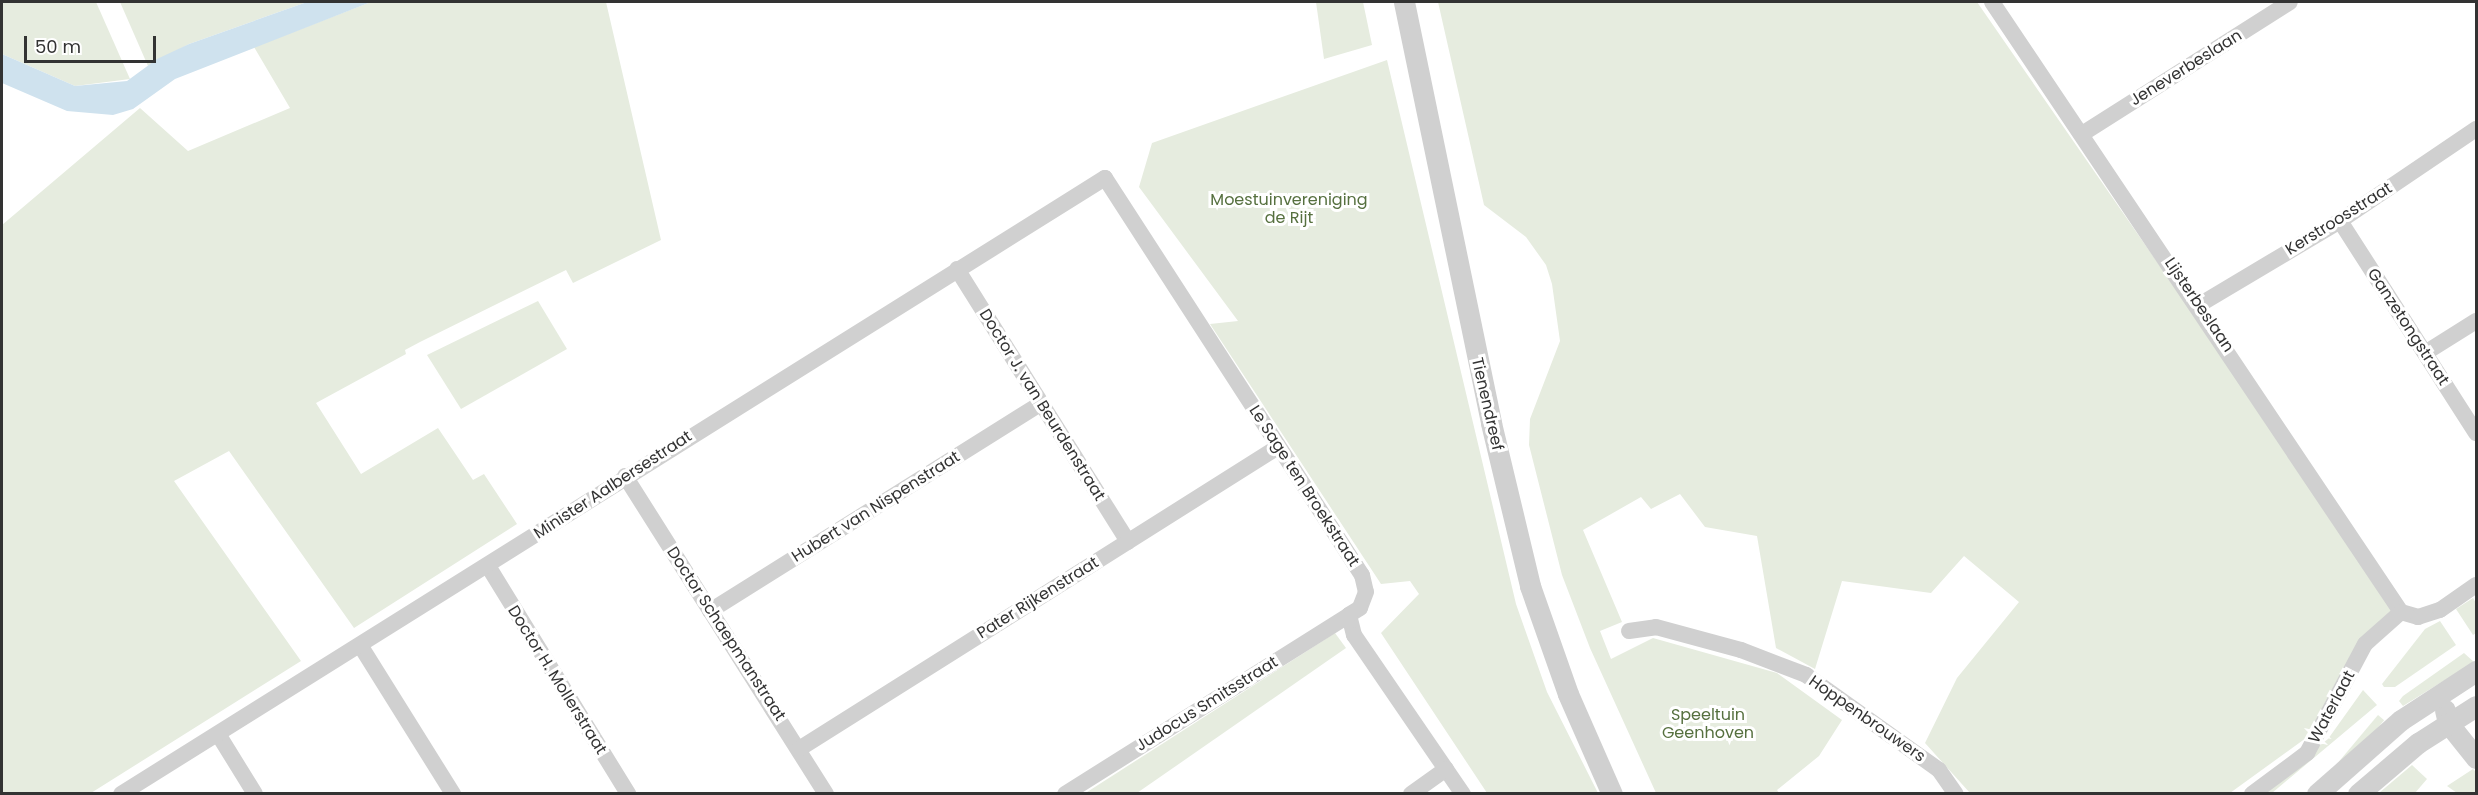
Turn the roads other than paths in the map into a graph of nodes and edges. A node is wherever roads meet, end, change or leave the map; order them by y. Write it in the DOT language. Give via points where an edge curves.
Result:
graph roads {
  1 [pos="1404,2"];
  2 [pos="1992,2"];
  3 [pos="2290,2"];
  4 [pos="2476,129"];
  5 [pos="2082,134"];
  6 [pos="1105,178"];
  7 [pos="2340,221"];
  8 [pos="957,268"];
  9 [pos="2199,305"];
  10 [pos="2476,321"];
  11 [pos="2425,353"];
  12 [pos="1041,403"];
  13 [pos="2476,433"];
  14 [pos="1278,447"];
  15 [pos="625,476"];
  16 [pos="1128,542"];
  17 [pos="488,566"];
  18 [pos="2476,585"];
  19 [pos="710,611"];
  20 [pos="2401,612"];
  21 [pos="1349,615"];
  22 [pos="1629,631"];
  23 [pos="360,645"];
  24 [pos="2476,671"];
  25 [pos="2440,692"];
  26 [pos="2475,710"];
  27 [pos="2448,723"];
  28 [pos="218,734"];
  29 [pos="799,749"];
  30 [pos="2476,758"];
  31 [pos="1446,769"];
  32 [pos="121,794"];
  33 [pos="255,794"];
  34 [pos="453,794"];
  35 [pos="628,794"];
  36 [pos="826,794"];
  37 [pos="1065,794"];
  38 [pos="1411,794"];
  39 [pos="1463,794"];
  40 [pos="1612,794"];
  41 [pos="1956,794"];
  42 [pos="2252,794"];
  43 [pos="2317,794"];
  44 [pos="2358,794"];
  1 -- 40 [label="street, Tienendreef" via="1488,411 1530,586 1568,694"];
  2 -- 5 [label="street, Lijsterbeslaan"];
  3 -- 5 [label="street, Jeneverbeslaan"];
  4 -- 7 [label="street, Kerstroosstraat"];
  5 -- 9 [label="street, Lijsterbeslaan"];
  6 -- 8 [label="street, Minister Aalbersestraat"];
  6 -- 14 [label="street, Le Sage ten Broekstraat"];
  7 -- 9 [label="street, Kerstroosstraat"];
  7 -- 11 [label="street, Ganzetongstraat"];
  8 -- 12 [label="street, Doctor J. van Beurdenstraat"];
  8 -- 15 [label="street, Minister Aalbersestraat"];
  9 -- 20 [label="street, Lijsterbeslaan"];
  10 -- 11 [label="street"];
  11 -- 13 [label="street, Ganzetongstraat"];
  12 -- 16 [label="street, Doctor J. van Beurdenstraat"];
  12 -- 19 [label="street, Hubert van Nispenstraat"];
  14 -- 16 [label="street, Pater Rijkenstraat"];
  14 -- 21 [label="street, Le Sage ten Broekstraat" via="1362,575 1366,592 1360,608"];
  15 -- 17 [label="street, Minister Aalbersestraat"];
  15 -- 19 [label="street, Doctor Schaepmanstraat"];
  16 -- 29 [label="street, Pater Rijkenstraat"];
  17 -- 23 [label="street, Minister Aalbersestraat"];
  17 -- 35 [label="street, Doctor H. Mollerstraat"];
  18 -- 20 [label="street" via="2440,610 2418,618"];
  19 -- 29 [label="street, Doctor Schaepmanstraat"];
  20 -- 42 [label="street, Waterlaat" via="2365,644 2307,753"];
  21 -- 31 [label="street" via="1354,636"];
  21 -- 37 [label="street, Judocus Smitsstraat"];
  22 -- 41 [label="street, Hoppenbrouwers" via="1656,627 1741,650 1806,675 1939,771"];
  23 -- 28 [label="street, Minister Aalbersestraat"];
  23 -- 34 [label="street"];
  24 -- 25 [label="street"];
  25 -- 26 [label="street"];
  25 -- 27 [label="street"];
  25 -- 43 [label="street" via="2401,720"];
  26 -- 27 [label="street"];
  27 -- 30 [label="street"];
  27 -- 44 [label="street"];
  28 -- 32 [label="street, Minister Aalbersestraat"];
  28 -- 33 [label="street"];
  29 -- 36 [label="street, Doctor Schaepmanstraat"];
  31 -- 38 [label="street"];
  31 -- 39 [label="street"];
}
